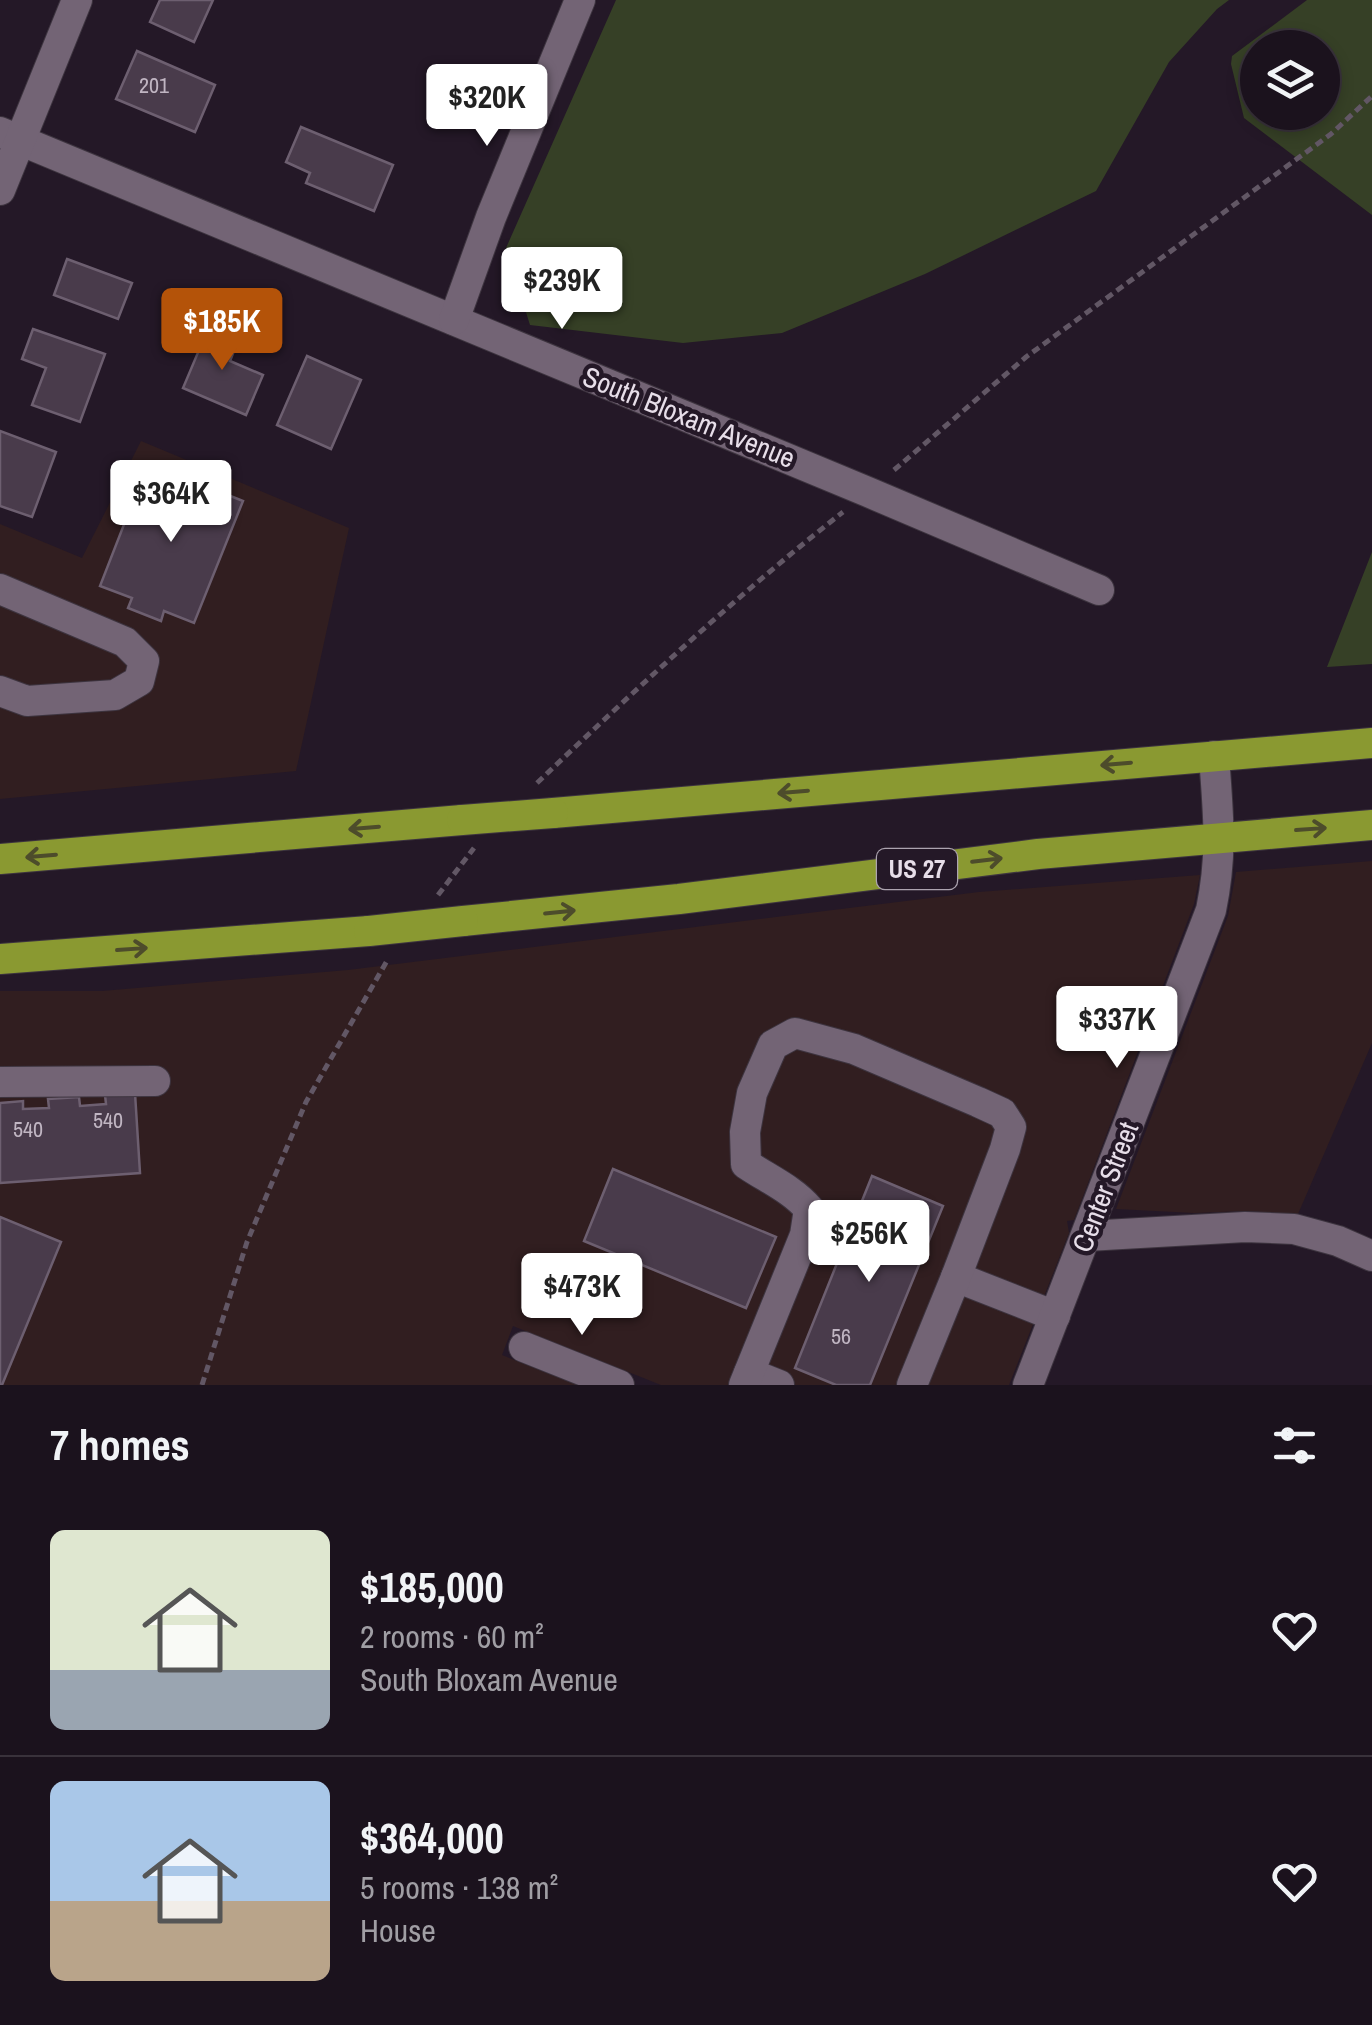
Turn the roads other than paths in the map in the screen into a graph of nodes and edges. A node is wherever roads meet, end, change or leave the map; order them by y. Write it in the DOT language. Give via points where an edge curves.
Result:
graph roads {
  1 [pos="77,0"];
  2 [pos="580,0"];
  3 [pos="10,136"];
  4 [pos="0,190"];
  5 [pos="454,320"];
  6 [pos="0,589"];
  7 [pos="1099,590"];
  8 [pos="0,691"];
  9 [pos="1372,743"];
  10 [pos="1214,756"];
  11 [pos="1372,824"];
  12 [pos="1220,837"];
  13 [pos="0,859"];
  14 [pos="0,958"];
  15 [pos="156,1081"];
  16 [pos="0,1082"];
  17 [pos="1087,1236"];
  18 [pos="1372,1256"];
  19 [pos="956,1278"];
  20 [pos="1055,1316"];
  21 [pos="524,1347"];
  22 [pos="747,1379"];
  23 [pos="619,1385"];
  24 [pos="779,1385"];
  25 [pos="912,1385"];
  26 [pos="1028,1385"];
  1 -- 3 [label="street"];
  2 -- 5 [label="street"];
  3 -- 4 [label="street"];
  3 -- 5 [label="street, South Bloxam Avenue"];
  5 -- 7 [label="street, South Bloxam Avenue"];
  6 -- 8 [label="street" via="125,642 144,662 138,681 115,695 27,700"];
  9 -- 10 [label="highway"];
  10 -- 12 [label="street, Center Street"];
  10 -- 13 [label="highway, one-way, bridge" via="553,812 469,833"];
  12 -- 11 [label="highway, US 27, one-way"];
  14 -- 12 [label="highway, US 27, one-way, bridge" via="369,932"];
  12 -- 17 [label="street, Center Street" via="1211,910"];
  15 -- 16 [label="street"];
  17 -- 18 [label="street" via="1294,1229"];
  17 -- 20 [label="street, Center Street"];
  19 -- 20 [label="street"];
  19 -- 22 [label="street" via="1005,1149 1011,1127 1002,1113 854,1049 795,1033 772,1045 752,1093 746,1164 796,1194 808,1209 805,1235"];
  19 -- 25 [label="street"];
  20 -- 26 [label="street, Center Street"];
  21 -- 23 [label="street"];
  22 -- 24 [label="street"];
}
